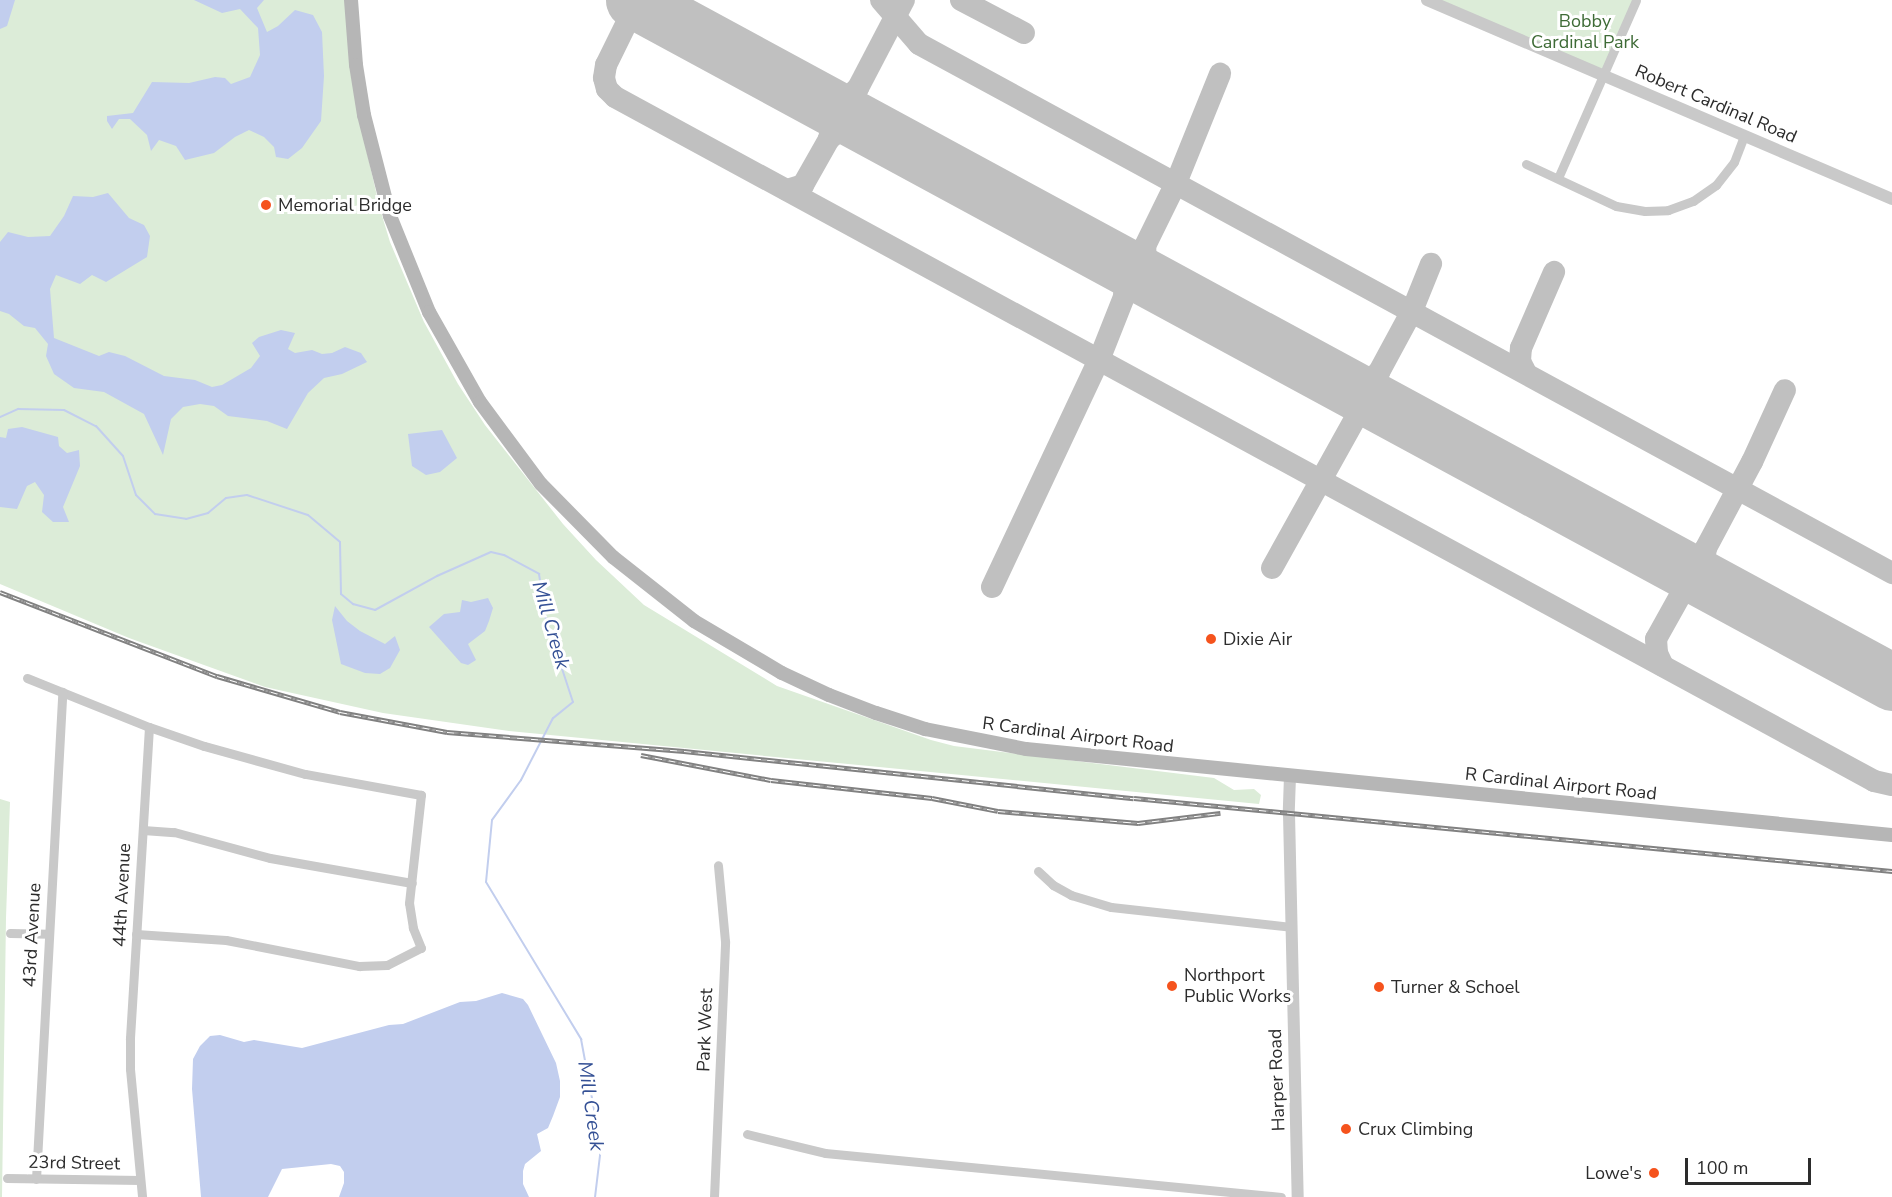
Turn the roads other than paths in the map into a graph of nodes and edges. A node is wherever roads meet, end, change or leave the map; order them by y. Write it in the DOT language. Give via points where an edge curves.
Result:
graph roads {
  1 [pos="351,0"];
  2 [pos="1427,0"];
  3 [pos="1636,0"];
  4 [pos="1602,75"];
  5 [pos="1744,136"];
  6 [pos="1526,164"];
  7 [pos="1558,178"];
  8 [pos="1892,199"];
  9 [pos="27,678"];
  10 [pos="62,692"];
  11 [pos="149,727"];
  12 [pos="1290,776"];
  13 [pos="143,830"];
  14 [pos="1892,835"];
  15 [pos="718,864"];
  16 [pos="1038,871"];
  17 [pos="411,883"];
  18 [pos="1291,927"];
  19 [pos="10,933"];
  20 [pos="49,934"];
  21 [pos="136,934"];
  22 [pos="747,1134"];
  23 [pos="7,1178"];
  24 [pos="36,1179"];
  25 [pos="140,1180"];
  26 [pos="142,1197"];
  27 [pos="714,1197"];
  28 [pos="1281,1197"];
  29 [pos="1298,1197"];
  1 -- 12 [label="main road, R Cardinal Airport Road" via="357,75 375,166 404,255 429,312 480,402 542,484 576,522 652,590 694,621 782,673 829,695 925,729 1026,749"];
  2 -- 4 [label="street, Robert Cardinal Road"];
  3 -- 4 [label="street"];
  4 -- 5 [label="street, Robert Cardinal Road"];
  4 -- 7 [label="street"];
  5 -- 7 [label="street" via="1734,162 1716,184 1693,201 1668,210 1616,206"];
  5 -- 8 [label="street, Robert Cardinal Road"];
  6 -- 7 [label="street"];
  9 -- 10 [label="street"];
  10 -- 11 [label="street"];
  10 -- 20 [label="street, 43rd Avenue"];
  11 -- 13 [label="street, 44th Avenue"];
  11 -- 17 [label="street" via="305,774 421,795"];
  12 -- 14 [label="main road, R Cardinal Airport Road"];
  12 -- 18 [label="street, Harper Road"];
  13 -- 17 [label="street" via="174,832 281,860"];
  13 -- 21 [label="street, 44th Avenue"];
  15 -- 27 [label="street, Park West" via="725,941"];
  16 -- 18 [label="street" via="1071,895 1111,907"];
  17 -- 21 [label="street" via="410,915 421,948 375,967 226,940"];
  18 -- 29 [label="street, Harper Road"];
  19 -- 20 [label="street"];
  20 -- 24 [label="street, 43rd Avenue"];
  21 -- 25 [label="street, 44th Avenue" via="130,1070"];
  22 -- 28 [label="street" via="825,1153"];
  23 -- 24 [label="street, 23rd Street"];
  24 -- 25 [label="street, 23rd Street"];
  25 -- 26 [label="street, 44th Avenue"];
}
